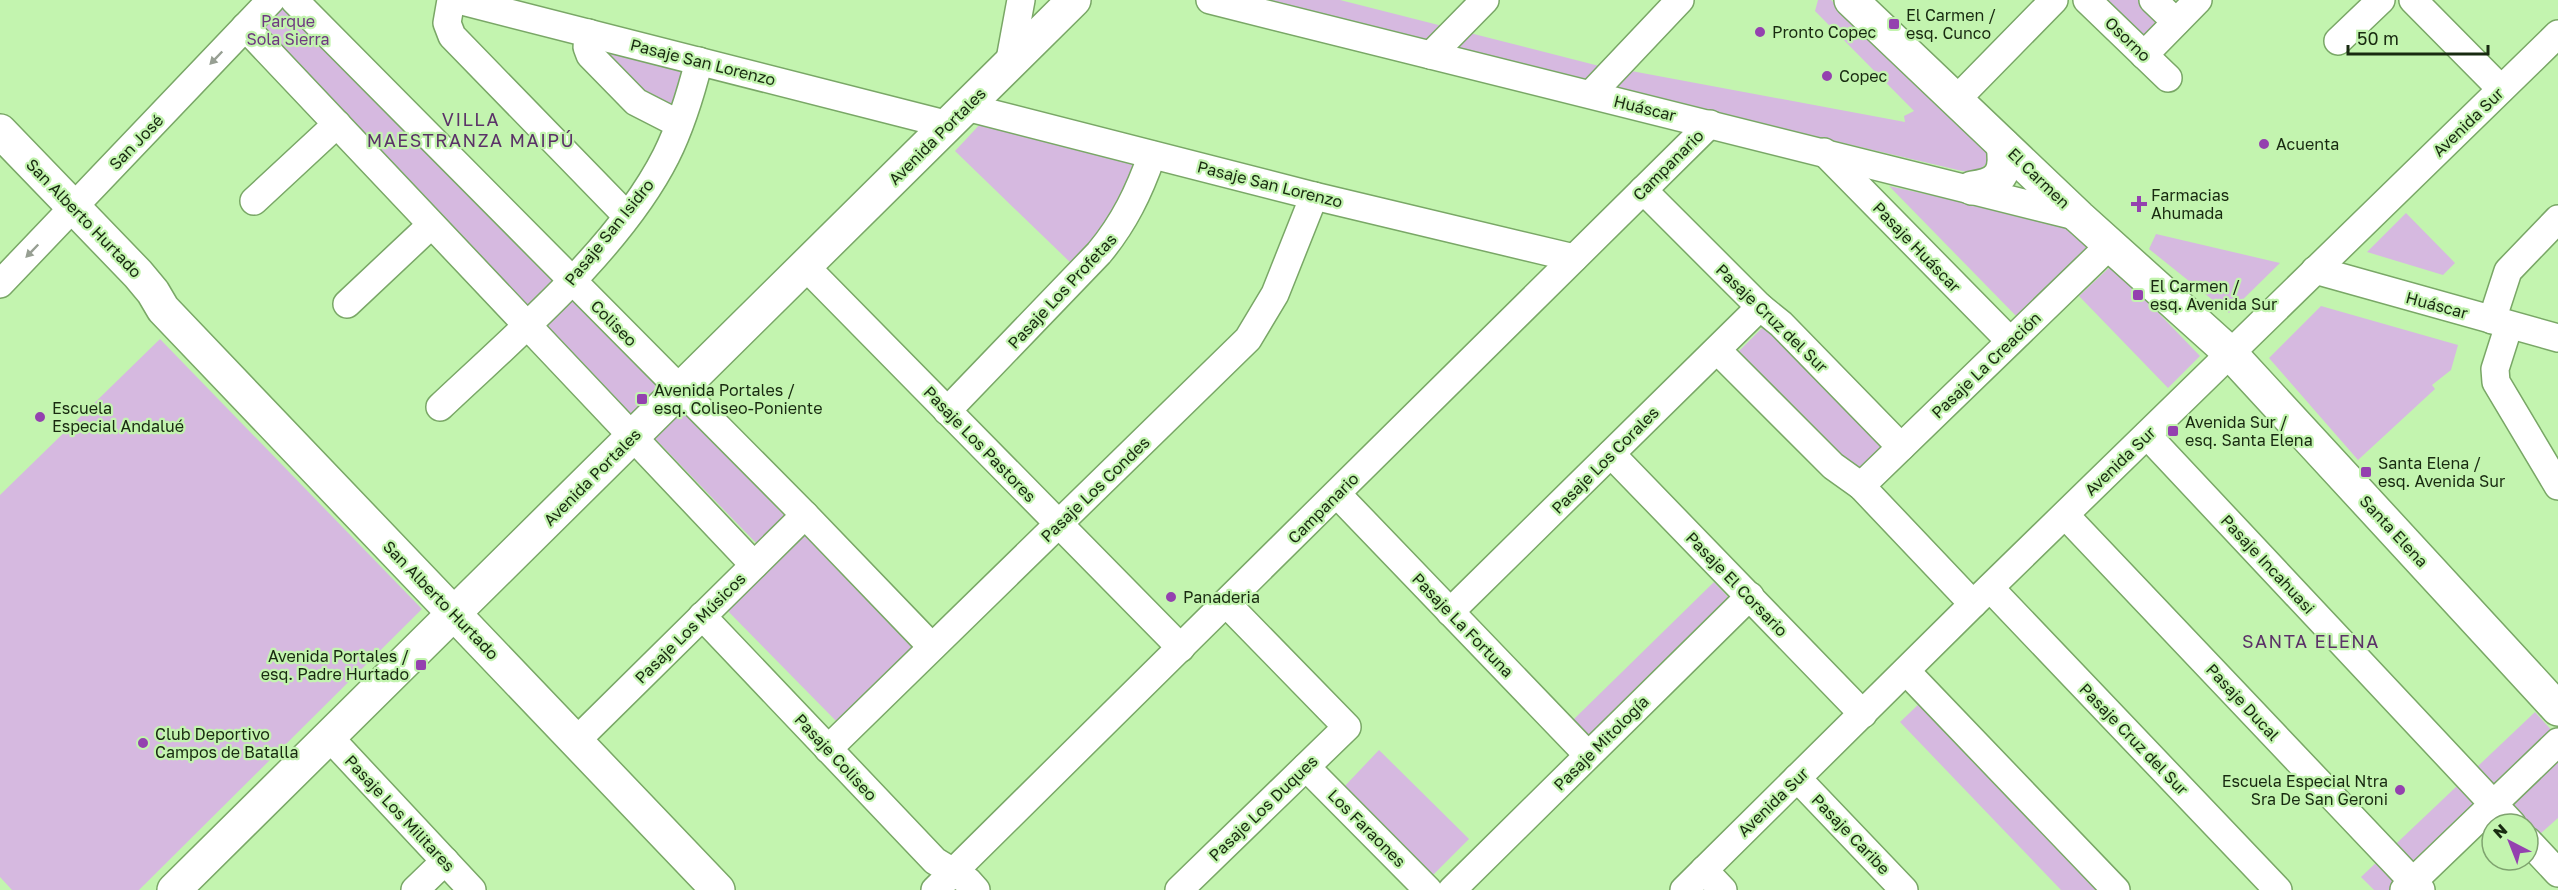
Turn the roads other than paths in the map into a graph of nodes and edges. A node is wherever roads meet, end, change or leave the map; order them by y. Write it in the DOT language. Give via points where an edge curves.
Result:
graph roads {
  1 [pos="271,0"];
  2 [pos="294,0"];
  3 [pos="451,0"];
  4 [pos="458,0"];
  5 [pos="1021,0"];
  6 [pos="1074,0"];
  7 [pos="1210,0"];
  8 [pos="1485,0"];
  9 [pos="1680,0"];
  10 [pos="2054,0"];
  11 [pos="2087,0"];
  12 [pos="2153,0"];
  13 [pos="2198,0"];
  14 [pos="2381,0"];
  15 [pos="2413,0"];
  16 [pos="1859,3"];
  17 [pos="1295,9"];
  18 [pos="2176,22"];
  19 [pos="245,27"];
  20 [pos="589,33"];
  21 [pos="2558,34"];
  22 [pos="2338,41"];
  23 [pos="1431,55"];
  24 [pos="2144,55"];
  25 [pos="699,61"];
  26 [pos="1009,65"];
  27 [pos="2168,78"];
  28 [pos="2501,89"];
  29 [pos="1592,94"];
  30 [pos="1956,100"];
  31 [pos="957,116"];
  32 [pos="1710,123"];
  33 [pos="337,124"];
  34 [pos="680,124"];
  35 [pos="0,130"];
  36 [pos="2003,145"];
  37 [pos="0,151"];
  38 [pos="1824,152"];
  39 [pos="1152,155"];
  40 [pos="1972,188"];
  41 [pos="1643,190"];
  42 [pos="1314,196"];
  43 [pos="254,201"];
  44 [pos="69,212"];
  45 [pos="627,216"];
  46 [pos="2079,217"];
  47 [pos="2558,219"];
  48 [pos="431,225"];
  49 [pos="2110,244"];
  50 [pos="1574,258"];
  51 [pos="805,266"];
  52 [pos="2315,270"];
  53 [pos="572,280"];
  54 [pos="0,284"];
  55 [pos="347,304"];
  56 [pos="1760,307"];
  57 [pos="2501,322"];
  58 [pos="526,325"];
  59 [pos="2558,338"];
  60 [pos="2010,341"];
  61 [pos="1717,350"];
  62 [pos="2230,353"];
  63 [pos="680,390"];
  64 [pos="440,407"];
  65 [pos="947,411"];
  66 [pos="2147,435"];
  67 [pos="633,436"];
  68 [pos="1901,447"];
  69 [pos="1611,454"];
  70 [pos="2557,484"];
  71 [pos="1861,486"];
  72 [pos="1337,494"];
  73 [pos="805,515"];
  74 [pos="2065,515"];
  75 [pos="1058,524"];
  76 [pos="754,565"];
  77 [pos="1749,596"];
  78 [pos="1982,596"];
  79 [pos="1226,603"];
  80 [pos="1450,612"];
  81 [pos="454,613"];
  82 [pos="702,616"];
  83 [pos="932,647"];
  84 [pos="1180,648"];
  85 [pos="1906,671"];
  86 [pos="2558,709"];
  87 [pos="1863,714"];
  88 [pos="329,737"];
  89 [pos="576,741"];
  90 [pos="2558,742"];
  91 [pos="828,749"];
  92 [pos="1588,755"];
  93 [pos="1306,767"];
  94 [pos="1797,778"];
  95 [pos="2493,804"];
  96 [pos="2501,812"];
  97 [pos="2540,854"];
  98 [pos="445,861"];
  99 [pos="1704,870"];
  100 [pos="2558,873"];
  101 [pos="944,881"];
  102 [pos="1193,886"];
  103 [pos="464,887"];
  104 [pos="2412,887"];
  105 [pos="711,888"];
  106 [pos="174,890"];
  107 [pos="415,890"];
  108 [pos="976,890"];
  109 [pos="1428,890"];
  110 [pos="1452,890"];
  111 [pos="1684,890"];
  112 [pos="1723,890"];
  113 [pos="1904,890"];
  114 [pos="2116,890"];
  115 [pos="2278,890"];
  1 -- 19 [label="street, San José"];
  2 -- 53 [label="street, Coliseo"];
  3 -- 45 [label="street" via="447,23 452,36"];
  4 -- 20 [label="street, Pasaje San Lorenzo"];
  5 -- 26 [label="street"];
  6 -- 26 [label="main road, Avenida Portales"];
  7 -- 17 [label="street, Huáscar"];
  8 -- 23 [label="street"];
  9 -- 29 [label="street"];
  10 -- 30 [label="street"];
  11 -- 24 [label="street, Osorno"];
  12 -- 18 [label="street"];
  13 -- 18 [label="street"];
  14 -- 22 [label="street"];
  15 -- 28 [label="street"];
  16 -- 30 [label="main road, El Carmen"];
  17 -- 23 [label="street, Huáscar"];
  18 -- 24 [label="street"];
  19 -- 33 [label="street"];
  19 -- 44 [label="street, San José, one-way"];
  20 -- 25 [label="street, Pasaje San Lorenzo"];
  20 -- 34 [label="street" via="590,55 627,93 643,106"];
  21 -- 28 [label="street, Avenida Sur"];
  23 -- 29 [label="street, Huáscar"];
  24 -- 27 [label="street, Osorno"];
  25 -- 31 [label="street, Pasaje San Lorenzo"];
  25 -- 34 [label="street, Pasaje San Isidro"];
  26 -- 31 [label="main road, Avenida Portales"];
  28 -- 52 [label="street, Avenida Sur"];
  29 -- 32 [label="street, Huáscar"];
  30 -- 36 [label="main road, El Carmen"];
  31 -- 39 [label="street, Pasaje San Lorenzo"];
  31 -- 51 [label="main road, Avenida Portales"];
  32 -- 38 [label="street, Huáscar"];
  32 -- 41 [label="street, Campanario"];
  33 -- 43 [label="street"];
  33 -- 48 [label="street"];
  34 -- 45 [label="street, Pasaje San Isidro" via="653,179"];
  35 -- 44 [label="main road, San Alberto Hurtado"];
  36 -- 40 [label="main road" via="2001,174 1989,186"];
  36 -- 46 [label="main road, El Carmen"];
  37 -- 44 [label="main road, San Alberto Hurtado"];
  38 -- 40 [label="street, Huáscar"];
  38 -- 60 [label="street, Pasaje Huáscar"];
  39 -- 42 [label="street, Pasaje San Lorenzo"];
  39 -- 65 [label="street, Pasaje Los Profetas" via="1134,203 1099,254"];
  40 -- 46 [label="street, Huáscar"];
  41 -- 50 [label="street, Campanario"];
  41 -- 56 [label="street, Pasaje Cruz del Sur"];
  42 -- 50 [label="street, Pasaje San Lorenzo"];
  42 -- 75 [label="street, Pasaje Los Condes" via="1275,294 1248,339"];
  44 -- 54 [label="street, San José, one-way"];
  44 -- 81 [label="main road, San Alberto Hurtado" via="147,283 163,309"];
  45 -- 53 [label="street, Pasaje San Isidro"];
  46 -- 49 [label="main road, El Carmen"];
  47 -- 57 [label="street" via="2508,271"];
  48 -- 55 [label="street"];
  48 -- 58 [label="street"];
  49 -- 60 [label="street, Pasaje La Creación"];
  49 -- 62 [label="main road, El Carmen"];
  50 -- 72 [label="street, Campanario"];
  51 -- 63 [label="main road, Avenida Portales"];
  51 -- 65 [label="street, Pasaje Los Pastores"];
  52 -- 57 [label="street, Huáscar"];
  52 -- 62 [label="street, Avenida Sur"];
  53 -- 58 [label="street, Pasaje San Isidro"];
  53 -- 63 [label="street, Coliseo"];
  56 -- 61 [label="street, Pasaje Los Corales"];
  56 -- 68 [label="street, Pasaje Cruz del Sur"];
  57 -- 59 [label="street, Huáscar"];
  57 -- 70 [label="street" via="2496,382"];
  58 -- 64 [label="street, Pasaje San Isidro"];
  58 -- 67 [label="street"];
  60 -- 68 [label="street, Pasaje La Creación"];
  61 -- 69 [label="street, Pasaje Los Corales"];
  61 -- 71 [label="street, Pasaje Cruz del Sur" via="1833,466"];
  62 -- 66 [label="street, Avenida Sur"];
  62 -- 86 [label="main road, Santa Elena"];
  63 -- 67 [label="main road, Avenida Portales"];
  63 -- 73 [label="street, Coliseo"];
  65 -- 75 [label="street, Pasaje Los Pastores"];
  66 -- 74 [label="street, Avenida Sur"];
  66 -- 95 [label="street, Pasaje Incahuasi"];
  67 -- 76 [label="street"];
  67 -- 81 [label="main road, Avenida Portales"];
  68 -- 71 [label="street, Pasaje La Creación"];
  69 -- 77 [label="street, Pasaje El Corsario"];
  69 -- 80 [label="street, Pasaje Los Corales"];
  71 -- 78 [label="street, Pasaje Cruz del Sur"];
  72 -- 79 [label="street, Campanario"];
  72 -- 80 [label="street, Pasaje La Fortuna"];
  73 -- 76 [label="street, Pasaje Los Músicos"];
  73 -- 83 [label="street, Coliseo"];
  74 -- 78 [label="street, Avenida Sur"];
  74 -- 104 [label="street, Pasaje Ducal"];
  75 -- 83 [label="street, Pasaje Los Condes"];
  75 -- 84 [label="street, Pasaje Los Pastores"];
  76 -- 82 [label="street, Pasaje Los Músicos"];
  77 -- 87 [label="street, Pasaje El Corsario"];
  77 -- 92 [label="street, Pasaje Mitología"];
  78 -- 85 [label="street, Avenida Sur"];
  78 -- 115 [label="street, Pasaje Cruz del Sur"];
  79 -- 84 [label="street, Campanario"];
  79 -- 93 [label="street, Pasaje Los Duques" via="1347,727"];
  80 -- 92 [label="street, Pasaje La Fortuna"];
  81 -- 88 [label="main road, Avenida Portales"];
  81 -- 89 [label="main road, San Alberto Hurtado"];
  82 -- 89 [label="street, Pasaje Los Músicos"];
  82 -- 91 [label="street, Pasaje Coliseo"];
  83 -- 91 [label="street, Pasaje Los Condes"];
  84 -- 101 [label="street, Campanario"];
  85 -- 87 [label="street, Avenida Sur"];
  85 -- 114 [label="street"];
  87 -- 94 [label="street, Avenida Sur"];
  88 -- 98 [label="street, Pasaje Los Militares"];
  88 -- 106 [label="main road, Avenida Portales"];
  89 -- 105 [label="main road, San Alberto Hurtado"];
  90 -- 95 [label="street"];
  91 -- 101 [label="street, Pasaje Coliseo" via="935,861"];
  92 -- 110 [label="street, Pasaje Mitología"];
  93 -- 102 [label="street, Pasaje Los Duques"];
  93 -- 109 [label="street, Los Faraones"];
  94 -- 99 [label="street, Avenida Sur"];
  94 -- 113 [label="street, Pasaje Caribe"];
  95 -- 96 [label="street, Pasaje Incahuasi"];
  95 -- 104 [label="street"];
  97 -- 100 [label="street"];
  98 -- 103 [label="street, Pasaje Los Militares"];
  98 -- 107 [label="street"];
  99 -- 111 [label="street, Avenida Sur"];
  99 -- 112 [label="street"];
  101 -- 108 [label="street, Pasaje Coliseo" via="968,881"];
}
